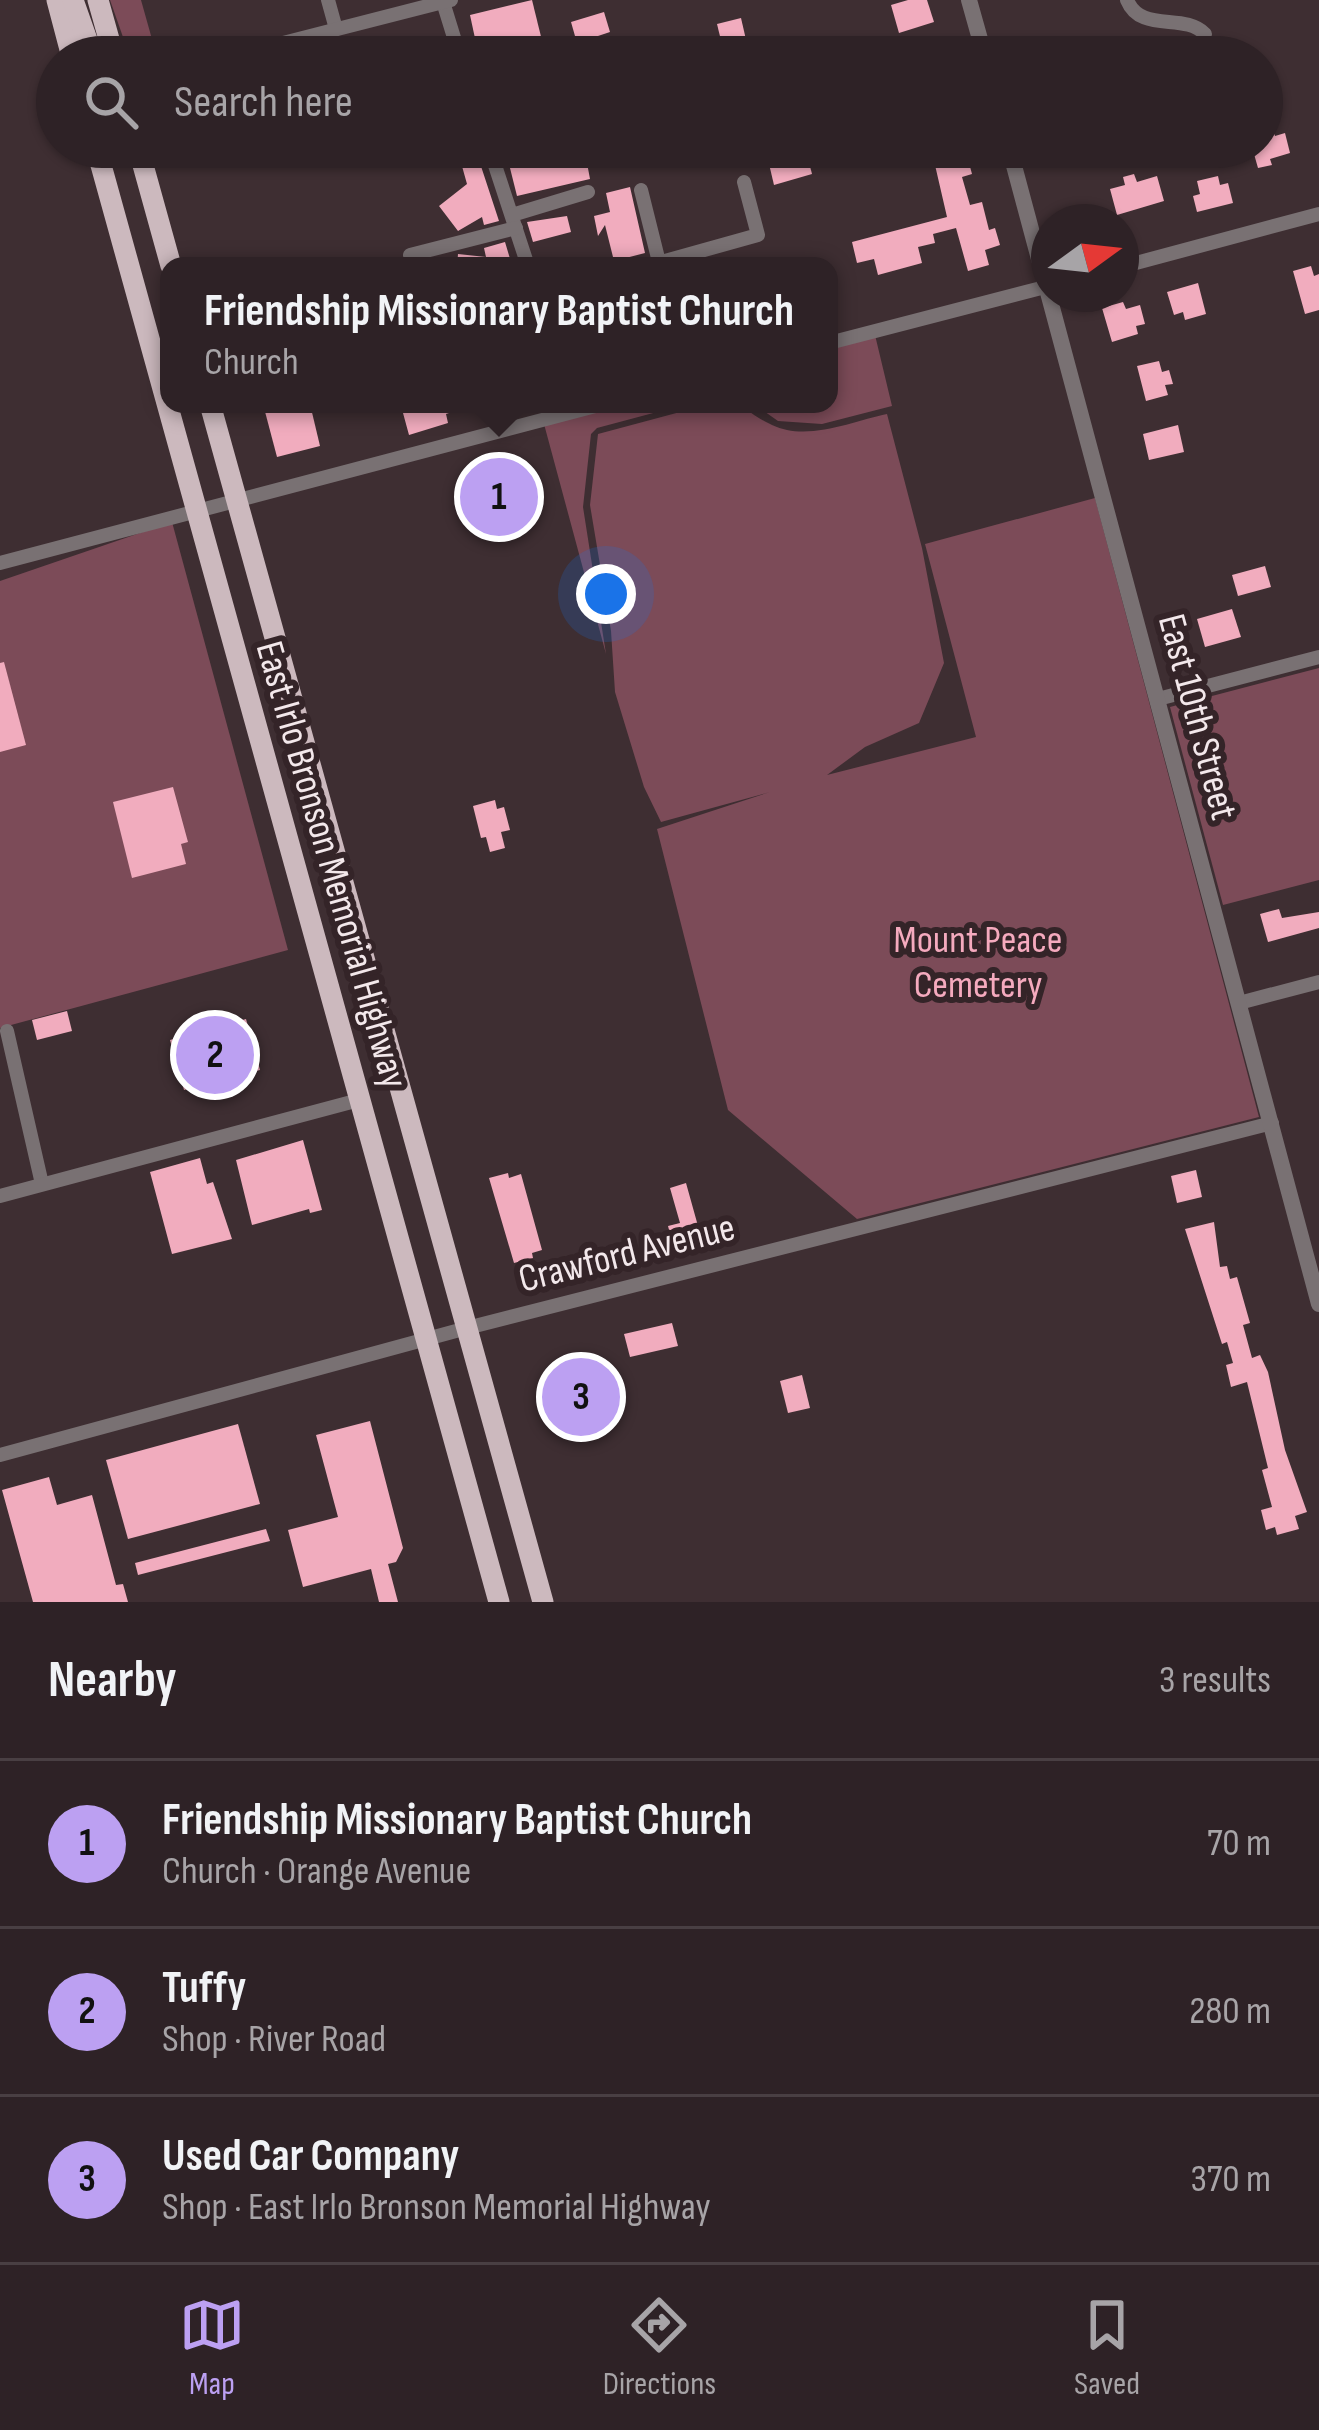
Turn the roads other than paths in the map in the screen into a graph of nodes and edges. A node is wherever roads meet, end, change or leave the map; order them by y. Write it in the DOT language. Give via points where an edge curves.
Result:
graph roads {
  1 [pos="57,0"];
  2 [pos="73,0"];
  3 [pos="98,0"];
  4 [pos="328,0"];
  5 [pos="969,0"];
  6 [pos="1127,0"];
  7 [pos="447,1"];
  8 [pos="336,29"];
  9 [pos="1205,34"];
  10 [pos="66,36"];
  11 [pos="86,36"];
  12 [pos="107,36"];
  13 [pos="309,36"];
  14 [pos="455,36"];
  15 [pos="979,36"];
  16 [pos="102,168"];
  17 [pos="144,168"];
  18 [pos="496,168"];
  19 [pos="1015,168"];
  20 [pos="744,182"];
  21 [pos="641,190"];
  22 [pos="588,193"];
  23 [pos="1319,214"];
  24 [pos="514,221"];
  25 [pos="1031,225"];
  26 [pos="410,255"];
  27 [pos="169,257"];
  28 [pos="525,257"];
  29 [pos="652,257"];
  30 [pos="678,257"];
  31 [pos="1139,262"];
  32 [pos="1031,290"];
  33 [pos="1055,312"];
  34 [pos="838,341"];
  35 [pos="160,380"];
  36 [pos="169,413"];
  37 [pos="212,413"];
  38 [pos="570,413"];
  39 [pos="236,501"];
  40 [pos="196,511"];
  41 [pos="0,563"];
  42 [pos="1319,657"];
  43 [pos="1158,699"];
  44 [pos="1319,982"];
  45 [pos="1240,1003"];
  46 [pos="7,1031"];
  47 [pos="359,1100"];
  48 [pos="1272,1123"];
  49 [pos="42,1184"];
  50 [pos="0,1196"];
  51 [pos="1319,1304"];
  52 [pos="467,1328"];
  53 [pos="426,1342"];
  54 [pos="0,1455"];
  55 [pos="499,1602"];
  56 [pos="543,1602"];
  1 -- 10 [label="highway"];
  2 -- 11 [label="highway"];
  3 -- 12 [label="highway"];
  4 -- 8 [label="street"];
  5 -- 15 [label="street"];
  6 -- 9 [label="street" via="1145,20"];
  7 -- 8 [label="street"];
  7 -- 14 [label="street"];
  8 -- 13 [label="street"];
  16 -- 35 [label="highway, East Irlo Bronson Memorial Highway"];
  17 -- 27 [label="highway"];
  18 -- 24 [label="street"];
  19 -- 25 [label="street, East 10th Street"];
  20 -- 30 [label="street" via="758,235"];
  21 -- 29 [label="street"];
  22 -- 24 [label="street"];
  23 -- 31 [label="street"];
  24 -- 26 [label="street"];
  24 -- 28 [label="street"];
  32 -- 34 [label="street"];
  33 -- 43 [label="street, East 10th Street"];
  36 -- 40 [label="highway, East Irlo Bronson Memorial Highway"];
  37 -- 39 [label="highway, East Irlo Bronson Memorial Highway"];
  38 -- 39 [label="street"];
  39 -- 40 [label="street"];
  39 -- 52 [label="highway, East Irlo Bronson Memorial Highway"];
  40 -- 41 [label="street"];
  40 -- 47 [label="highway, East Irlo Bronson Memorial Highway"];
  42 -- 43 [label="street"];
  43 -- 45 [label="street, East 10th Street"];
  44 -- 45 [label="street"];
  45 -- 48 [label="street, East 10th Street"];
  46 -- 49 [label="street"];
  47 -- 49 [label="street"];
  47 -- 53 [label="highway, East Irlo Bronson Memorial Highway"];
  48 -- 51 [label="street, East 10th Street"];
  48 -- 52 [label="street, Crawford Avenue"];
  49 -- 50 [label="street"];
  52 -- 53 [label="street, Crawford Avenue"];
  52 -- 56 [label="highway, East Irlo Bronson Memorial Highway"];
  53 -- 54 [label="street, Crawford Avenue"];
  53 -- 55 [label="highway, East Irlo Bronson Memorial Highway"];
}
